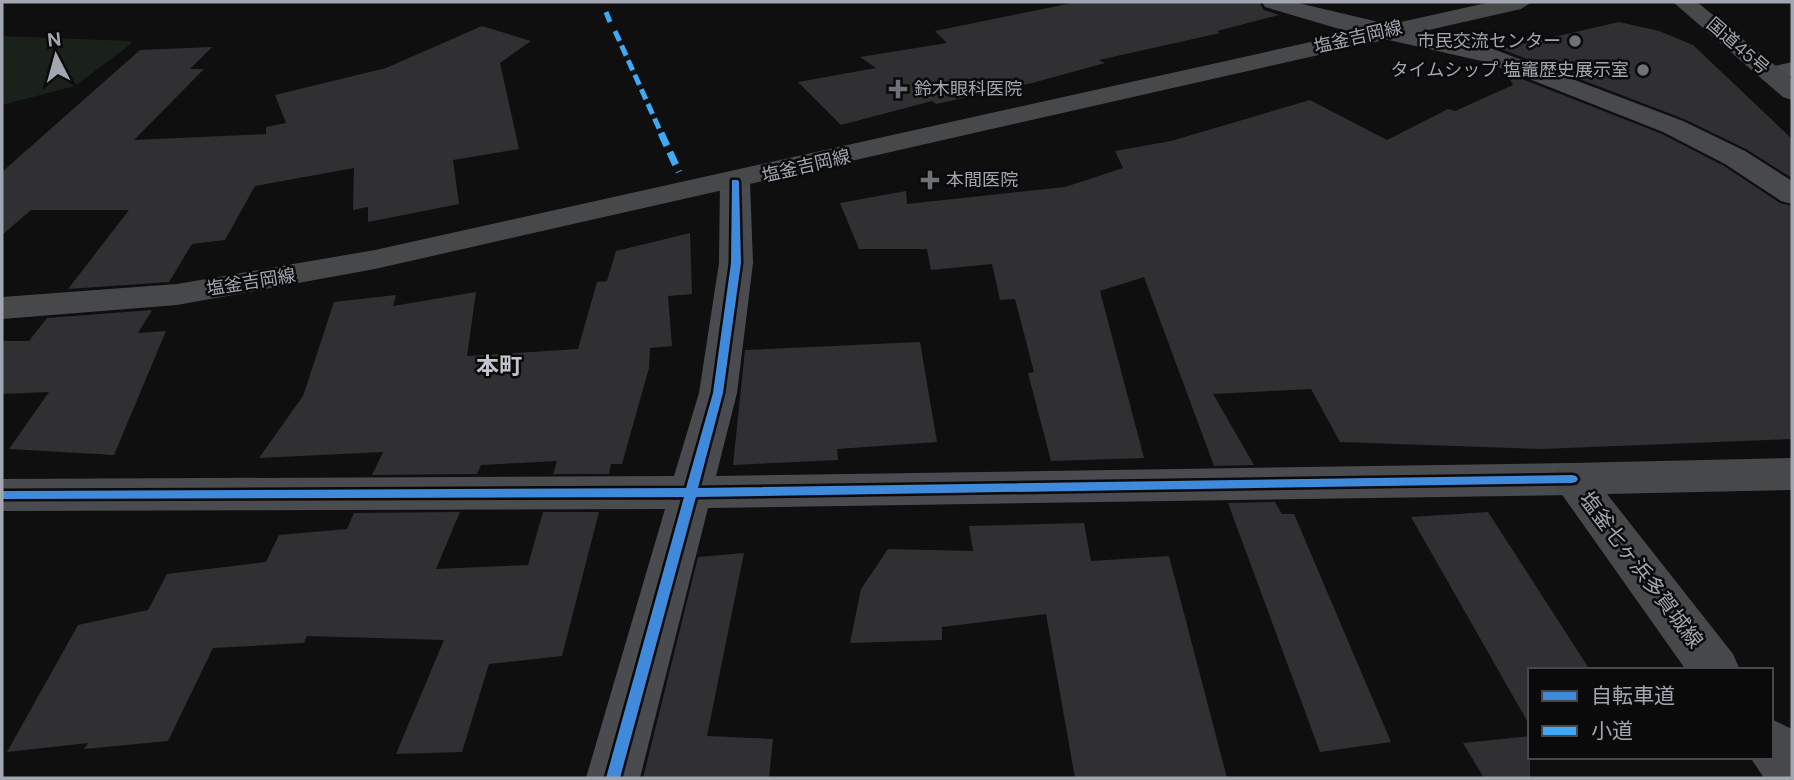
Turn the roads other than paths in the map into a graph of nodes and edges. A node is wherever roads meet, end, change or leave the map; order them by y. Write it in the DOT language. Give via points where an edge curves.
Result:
graph roads {
  1 [pos="1273,2"];
  2 [pos="1521,2"];
  3 [pos="1684,2"];
  4 [pos="1377,32"];
  5 [pos="1782,71"];
  6 [pos="1792,92"];
  7 [pos="735,182"];
  8 [pos="1792,195"];
  9 [pos="2,308"];
  10 [pos="1792,474"];
  11 [pos="1572,479"];
  12 [pos="691,492"];
  13 [pos="2,495"];
  14 [pos="1714,668"];
  15 [pos="1773,747"];
  16 [pos="1792,772"];
  17 [pos="613,778"];
  1 -- 4 [label="street"];
  2 -- 4 [label="main road, 塩釜吉岡線"];
  3 -- 5 [label="highway, 国道45号"];
  4 -- 7 [label="main road, 塩釜吉岡線"];
  4 -- 8 [label="street" via="1467,48 1580,89 1741,160"];
  5 -- 6 [label="highway, 国道45号"];
  7 -- 9 [label="main road, 塩釜吉岡線" via="232,286 85,304"];
  7 -- 12 [label="street" via="736,263 719,380"];
  10 -- 11 [label="main road, 塩釜七ヶ浜多賀城線"];
  11 -- 12 [label="street"];
  11 -- 14 [label="main road, 塩釜七ヶ浜多賀城線"];
  12 -- 13 [label="street"];
  12 -- 17 [label="street"];
  15 -- 16 [label="main road"];
}
